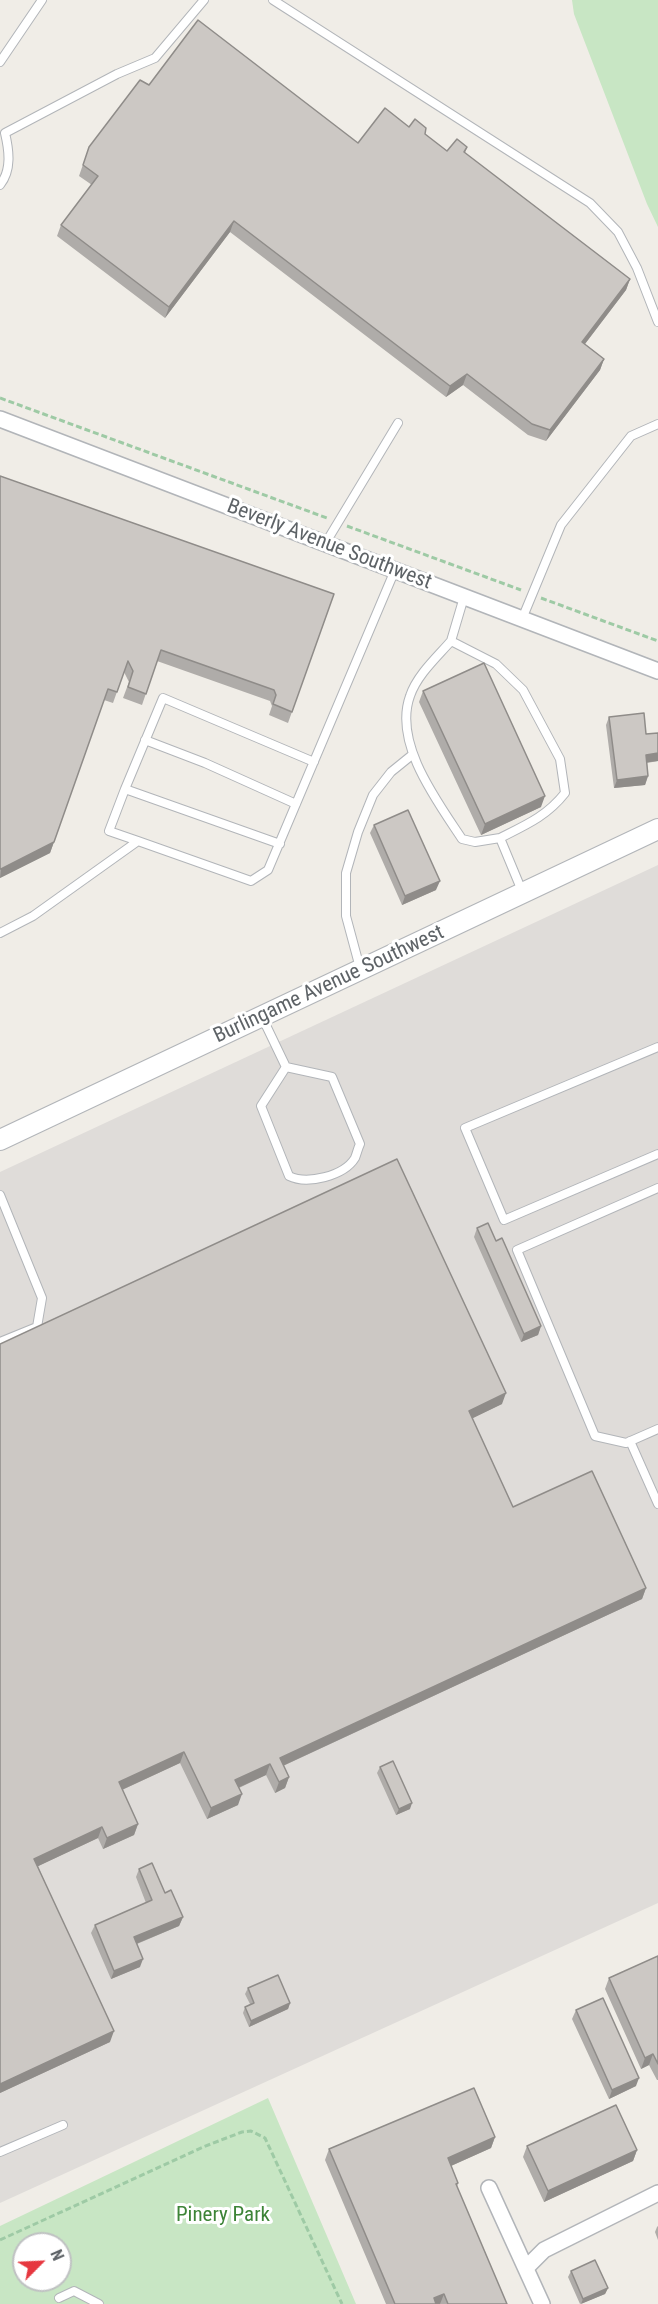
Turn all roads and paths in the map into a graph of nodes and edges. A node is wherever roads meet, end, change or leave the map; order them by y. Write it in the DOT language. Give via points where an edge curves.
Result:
graph roads {
  1 [pos="42,0"];
  2 [pos="204,0"];
  3 [pos="273,0"];
  4 [pos="0,62"];
  5 [pos="3,132"];
  6 [pos="0,185"];
  7 [pos="658,322"];
  8 [pos="0,419"];
  9 [pos="398,423"];
  10 [pos="658,424"];
  11 [pos="325,544"];
  12 [pos="394,570"];
  13 [pos="465,597"];
  14 [pos="522,619"];
  15 [pos="451,640"];
  16 [pos="658,671"];
  17 [pos="145,740"];
  18 [pos="412,755"];
  19 [pos="314,762"];
  20 [pos="125,789"];
  21 [pos="296,804"];
  22 [pos="658,829"];
  23 [pos="500,838"];
  24 [pos="138,841"];
  25 [pos="280,844"];
  26 [pos="523,893"];
  27 [pos="0,933"];
  28 [pos="361,971"];
  29 [pos="262,1017"];
  30 [pos="658,1047"];
  31 [pos="286,1067"];
  32 [pos="0,1140"];
  33 [pos="658,1154"];
  34 [pos="658,1188"];
  35 [pos="0,1195"];
  36 [pos="0,1342"];
  37 [pos="658,1429"];
  38 [pos="630,1441"];
  39 [pos="658,1504"];
  40 [pos="63,2125"];
  41 [pos="0,2152"];
  42 [pos="489,2188"];
  43 [pos="658,2193"];
  44 [pos="0,2240"];
  45 [pos="526,2268"];
  46 [pos="59,2298"];
  47 [pos="99,2304"];
  48 [pos="342,2304"];
  49 [pos="542,2304"];
  1 -- 4 [label="lane"];
  2 -- 5 [label="lane" via="155,58"];
  3 -- 7 [label="lane" via="590,202 618,232"];
  5 -- 6 [label="lane" via="10,154"];
  8 -- 11 [label="street, Beverly Avenue Southwest"];
  9 -- 11 [label="lane"];
  10 -- 14 [label="lane" via="631,436 561,525"];
  11 -- 12 [label="street, Beverly Avenue Southwest"];
  12 -- 13 [label="street, Beverly Avenue Southwest"];
  12 -- 19 [label="lane"];
  13 -- 14 [label="street, Beverly Avenue Southwest"];
  13 -- 15 [label="lane"];
  14 -- 16 [label="street, Beverly Avenue Southwest"];
  15 -- 18 [label="lane" via="410,695 405,719"];
  15 -- 23 [label="lane" via="496,664 523,690 560,759 565,793 554,808"];
  17 -- 19 [label="lane" via="163,698"];
  17 -- 20 [label="lane"];
  17 -- 21 [label="lane"];
  18 -- 23 [label="lane" via="462,839 475,842"];
  18 -- 28 [label="lane" via="391,772 373,795 346,873 346,916"];
  19 -- 21 [label="lane"];
  20 -- 24 [label="lane" via="109,831"];
  20 -- 25 [label="lane"];
  21 -- 25 [label="lane"];
  22 -- 26 [label="street, Burlingame Avenue Southwest"];
  23 -- 26 [label="lane"];
  24 -- 25 [label="lane" via="251,881 268,870"];
  24 -- 27 [label="lane" via="33,916"];
  26 -- 28 [label="street, Burlingame Avenue Southwest"];
  28 -- 29 [label="street, Burlingame Avenue Southwest"];
  29 -- 31 [label="lane"];
  29 -- 32 [label="street, Burlingame Avenue Southwest"];
  30 -- 33 [label="lane" via="465,1128 504,1220"];
  31 -- 31 [label="lane" via="261,1106 289,1176 299,1181 316,1180 341,1170 354,1159 360,1144 332,1077"];
  34 -- 38 [label="lane" via="517,1250 595,1436"];
  35 -- 36 [label="lane" via="42,1298 37,1327"];
  37 -- 38 [label="lane"];
  38 -- 39 [label="lane"];
  40 -- 41 [label="lane"];
  42 -- 45 [label="street"];
  43 -- 45 [label="street" via="544,2250"];
  44 -- 48 [label="path" via="203,2147 251,2131 265,2138"];
  45 -- 49 [label="street"];
  46 -- 47 [label="lane" via="74,2291"];
}
